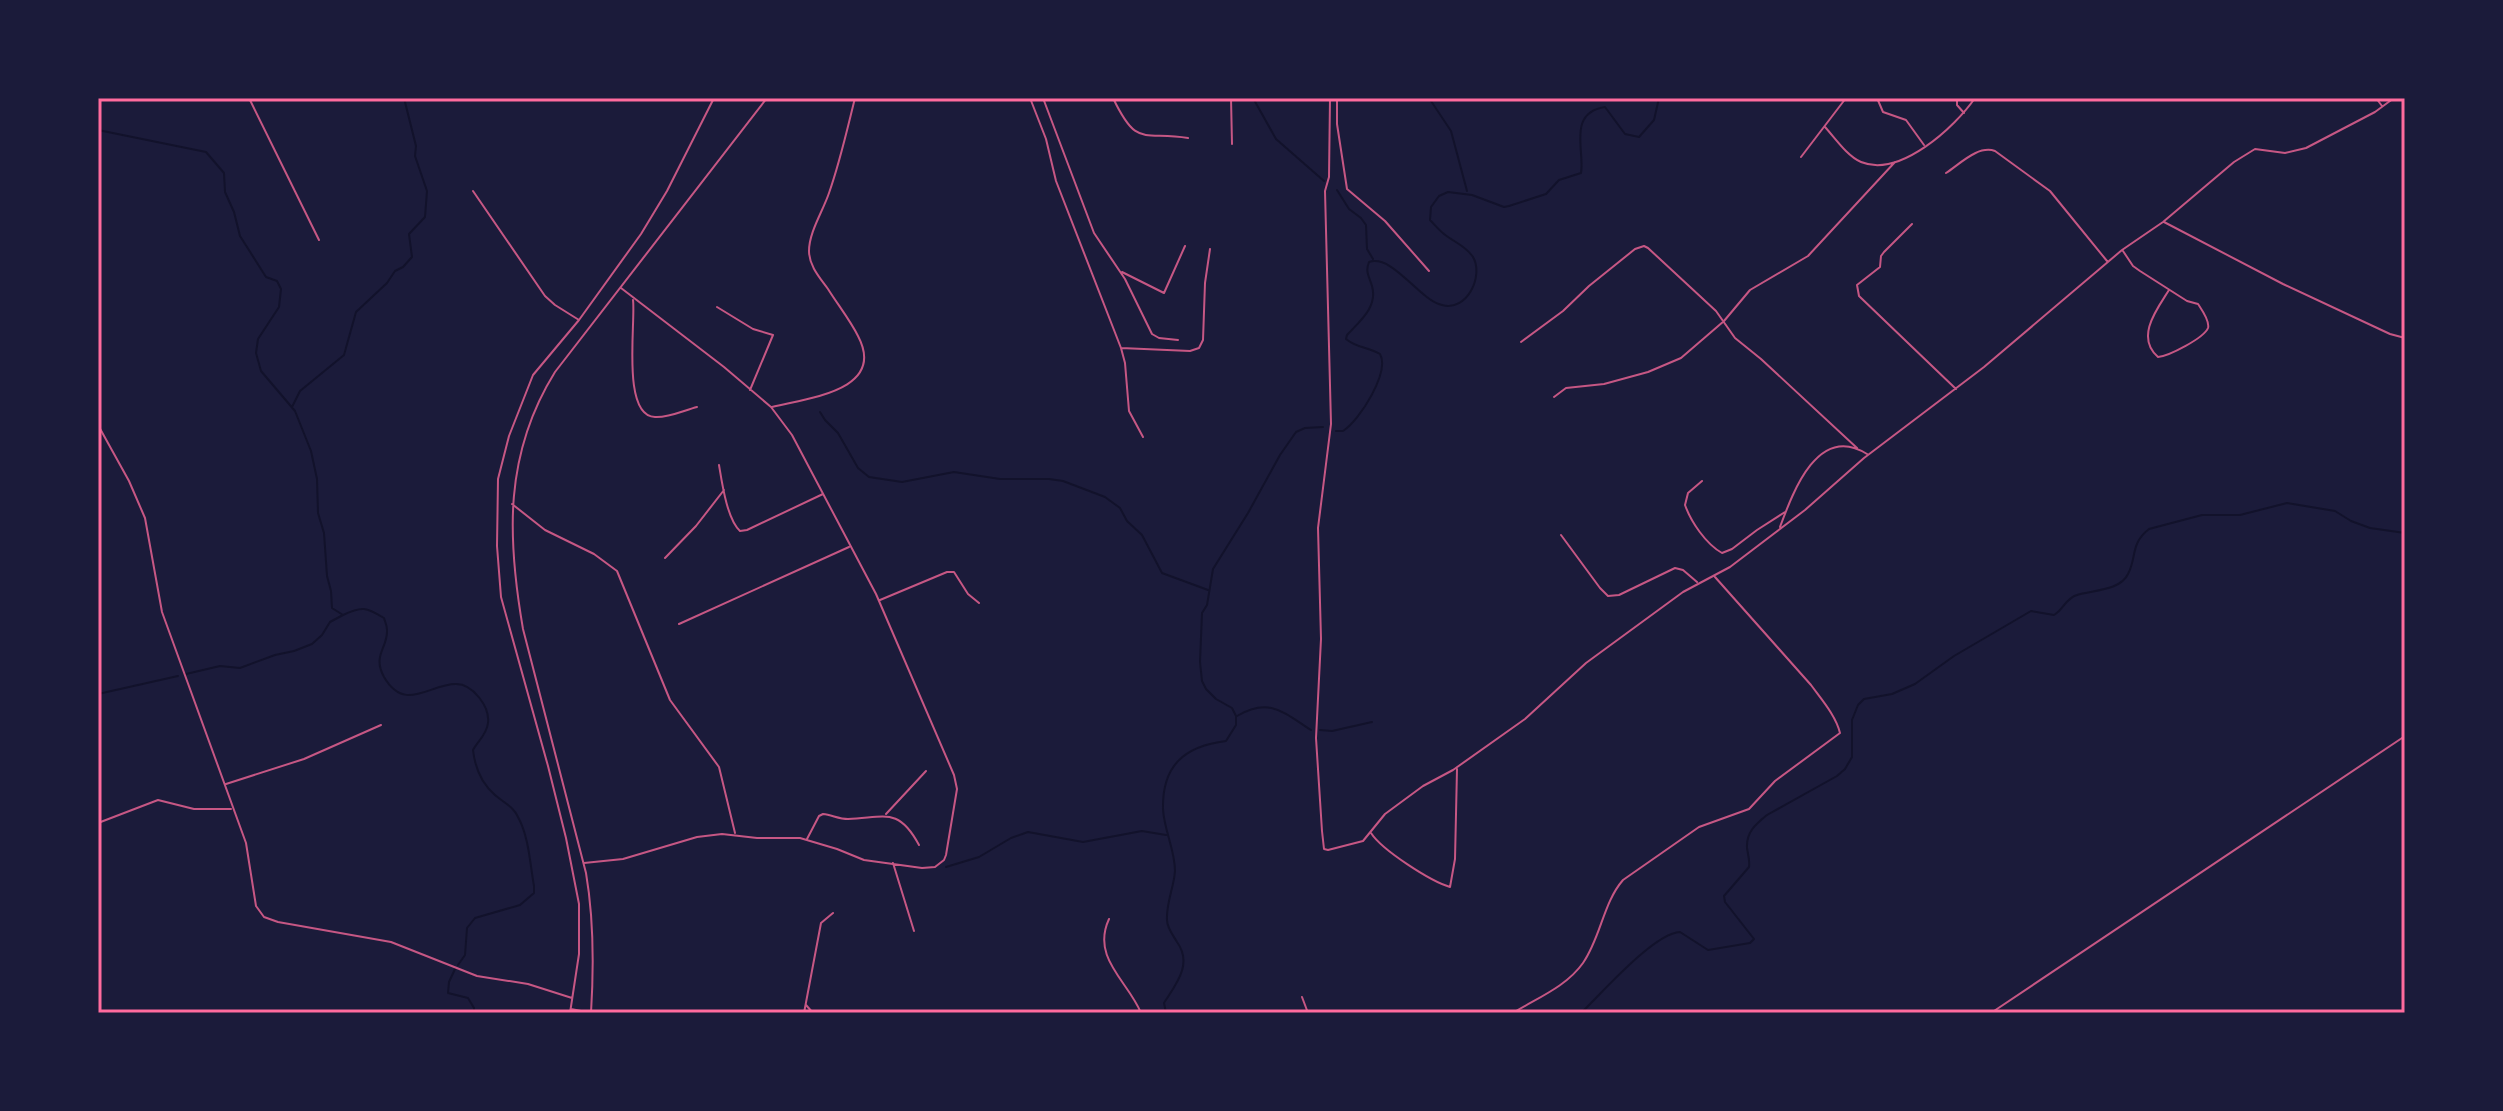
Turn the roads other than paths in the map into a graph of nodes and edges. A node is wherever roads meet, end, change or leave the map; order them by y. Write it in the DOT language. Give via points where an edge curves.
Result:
graph roads {
  1 [pos="249,98"];
  2 [pos="714,98"];
  3 [pos="767,98"];
  4 [pos="855,98"];
  5 [pos="1030,98"];
  6 [pos="1043,98"];
  7 [pos="1113,98"];
  8 [pos="1231,98"];
  9 [pos="1330,98"];
  10 [pos="1337,98"];
  11 [pos="1846,98"];
  12 [pos="1877,98"];
  13 [pos="1957,98"];
  14 [pos="1975,98"];
  15 [pos="2376,98"];
  16 [pos="2394,98"];
  17 [pos="2383,107"];
  18 [pos="1964,114"];
  19 [pos="1825,127"];
  20 [pos="1188,138"];
  21 [pos="1232,144"];
  22 [pos="1925,147"];
  23 [pos="1801,157"];
  24 [pos="1895,162"];
  25 [pos="1946,173"];
  26 [pos="473,191"];
  27 [pos="2163,222"];
  28 [pos="1912,224"];
  29 [pos="319,240"];
  30 [pos="1185,246"];
  31 [pos="1210,249"];
  32 [pos="2122,250"];
  33 [pos="2108,262"];
  34 [pos="1429,271"];
  35 [pos="1121,272"];
  36 [pos="621,288"];
  37 [pos="2169,290"];
  38 [pos="633,298"];
  39 [pos="717,307"];
  40 [pos="579,320"];
  41 [pos="1724,321"];
  42 [pos="2405,338"];
  43 [pos="1178,340"];
  44 [pos="1521,342"];
  45 [pos="1121,348"];
  46 [pos="1956,389"];
  47 [pos="750,390"];
  48 [pos="1554,397"];
  49 [pos="697,407"];
  50 [pos="771,407"];
  51 [pos="98,425"];
  52 [pos="1143,437"];
  53 [pos="1857,448"];
  54 [pos="1864,458"];
  55 [pos="719,465"];
  56 [pos="1702,481"];
  57 [pos="724,490"];
  58 [pos="823,494"];
  59 [pos="512,504"];
  60 [pos="1785,512"];
  61 [pos="1779,529"];
  62 [pos="1561,535"];
  63 [pos="851,546"];
  64 [pos="665,558"];
  65 [pos="1714,577"];
  66 [pos="1698,583"];
  67 [pos="879,601"];
  68 [pos="979,603"];
  69 [pos="679,624"];
  70 [pos="381,725"];
  71 [pos="2405,736"];
  72 [pos="1457,767"];
  73 [pos="926,771"];
  74 [pos="225,784"];
  75 [pos="233,809"];
  76 [pos="885,815"];
  77 [pos="98,823"];
  78 [pos="1371,833"];
  79 [pos="735,834"];
  80 [pos="807,840"];
  81 [pos="919,845"];
  82 [pos="584,863"];
  83 [pos="893,863"];
  84 [pos="833,913"];
  85 [pos="1109,919"];
  86 [pos="914,931"];
  87 [pos="1302,997"];
  88 [pos="573,998"];
  89 [pos="805,1005"];
  90 [pos="570,1011"];
  91 [pos="804,1013"];
  92 [pos="813,1013"];
  93 [pos="1141,1013"];
  94 [pos="1308,1013"];
  95 [pos="1513,1013"];
  96 [pos="1991,1013"];
  1 -- 29 [label="street"];
  2 -- 40 [label="street" via="667,191"];
  3 -- 36 [label="street"];
  4 -- 50 [label="street" via="809,255 859,337 865,362 844,387"];
  5 -- 45 [label="street"];
  6 -- 35 [label="street" via="1094,233"];
  7 -- 20 [label="street" via="1134,131"];
  8 -- 21 [label="street"];
  9 -- 78 [label="street" via="1325,191 1331,424 1318,528 1321,639 1316,717 1324,849 1358,844"];
  10 -- 34 [label="street" via="1347,189 1385,221"];
  11 -- 19 [label="street"];
  12 -- 22 [label="street" via="1887,115 1912,126"];
  13 -- 18 [label="street"];
  14 -- 18 [label="street"];
  15 -- 17 [label="street"];
  16 -- 17 [label="street"];
  17 -- 27 [label="street" via="2306,148 2248,153"];
  18 -- 22 [label="street"];
  19 -- 23 [label="street"];
  19 -- 24 [label="street" via="1858,161"];
  22 -- 24 [label="street"];
  24 -- 41 [label="street" via="1808,256 1750,290"];
  25 -- 33 [label="street" via="1983,150 1995,151 2050,191"];
  26 -- 40 [label="street" via="545,296"];
  27 -- 32 [label="street"];
  27 -- 42 [label="street" via="2283,284"];
  28 -- 46 [label="street" via="1881,256 1880,267 1857,285 1859,296"];
  30 -- 35 [label="street" via="1164,293"];
  31 -- 45 [label="street" via="1199,348"];
  32 -- 33 [label="street"];
  32 -- 37 [label="street" via="2133,266"];
  33 -- 46 [label="street"];
  35 -- 43 [label="street" via="1152,334"];
  36 -- 38 [label="street"];
  36 -- 59 [label="street" via="543,394 526,435"];
  37 -- 37 [label="street" via="2148,334 2158,357 2173,354 2208,323 2198,304"];
  38 -- 47 [label="street"];
  38 -- 49 [label="street" via="631,364 642,410 658,417"];
  39 -- 47 [label="street" via="773,335"];
  40 -- 88 [label="street" via="527,388 506,446 497,503 504,611 548,766 579,904"];
  41 -- 44 [label="street" via="1644,246"];
  41 -- 48 [label="street" via="1674,361 1604,384 1566,388"];
  41 -- 53 [label="street" via="1735,338"];
  45 -- 52 [label="street" via="1129,411"];
  46 -- 54 [label="street"];
  47 -- 50 [label="street"];
  50 -- 58 [label="street"];
  51 -- 74 [label="street" via="145,518 162,612"];
  53 -- 54 [label="street" via="1867,454"];
  53 -- 60 [label="street" via="1831,448 1821,455 1801,476"];
  54 -- 61 [label="street"];
  55 -- 57 [label="street"];
  56 -- 60 [label="street" via="1688,493 1685,505 1722,553"];
  57 -- 58 [label="street" via="735,528 743,531"];
  57 -- 64 [label="street"];
  58 -- 63 [label="street"];
  59 -- 79 [label="street" via="545,530 617,571 670,700 719,767"];
  59 -- 82 [label="street" via="513,568 523,629"];
  60 -- 61 [label="street"];
  61 -- 65 [label="street"];
  62 -- 66 [label="street" via="1610,597 1675,568"];
  63 -- 67 [label="street"];
  63 -- 69 [label="street"];
  65 -- 66 [label="street"];
  65 -- 95 [label="street" via="1811,685 1840,733 1775,781 1749,809 1699,827 1623,880 1613,891 1582,964 1549,993"];
  66 -- 72 [label="street" via="1586,663 1536,710"];
  67 -- 68 [label="street" via="954,572"];
  67 -- 83 [label="street" via="957,789 944,860 929,868"];
  70 -- 74 [label="street" via="304,759"];
  71 -- 96 [label="street"];
  72 -- 78 [label="street" via="1385,814"];
  72 -- 78 [label="street" via="1450,887 1377,843"];
  73 -- 76 [label="street"];
  74 -- 75 [label="street"];
  75 -- 77 [label="street" via="194,809 158,800"];
  75 -- 88 [label="street" via="248,852 254,900 269,919 391,942 477,976"];
  76 -- 80 [label="street" via="850,819 823,814"];
  76 -- 81 [label="street" via="909,828"];
  79 -- 80 [label="street"];
  79 -- 82 [label="street" via="697,837 634,856"];
  80 -- 83 [label="street" via="864,860"];
  82 -- 90 [label="street" via="594,928 591,1013"];
  83 -- 86 [label="street"];
  84 -- 89 [label="street" via="821,923"];
  85 -- 93 [label="street" via="1104,947"];
  87 -- 94 [label="street"];
  88 -- 90 [label="street"];
  89 -- 91 [label="street"];
  89 -- 92 [label="street"];
}
